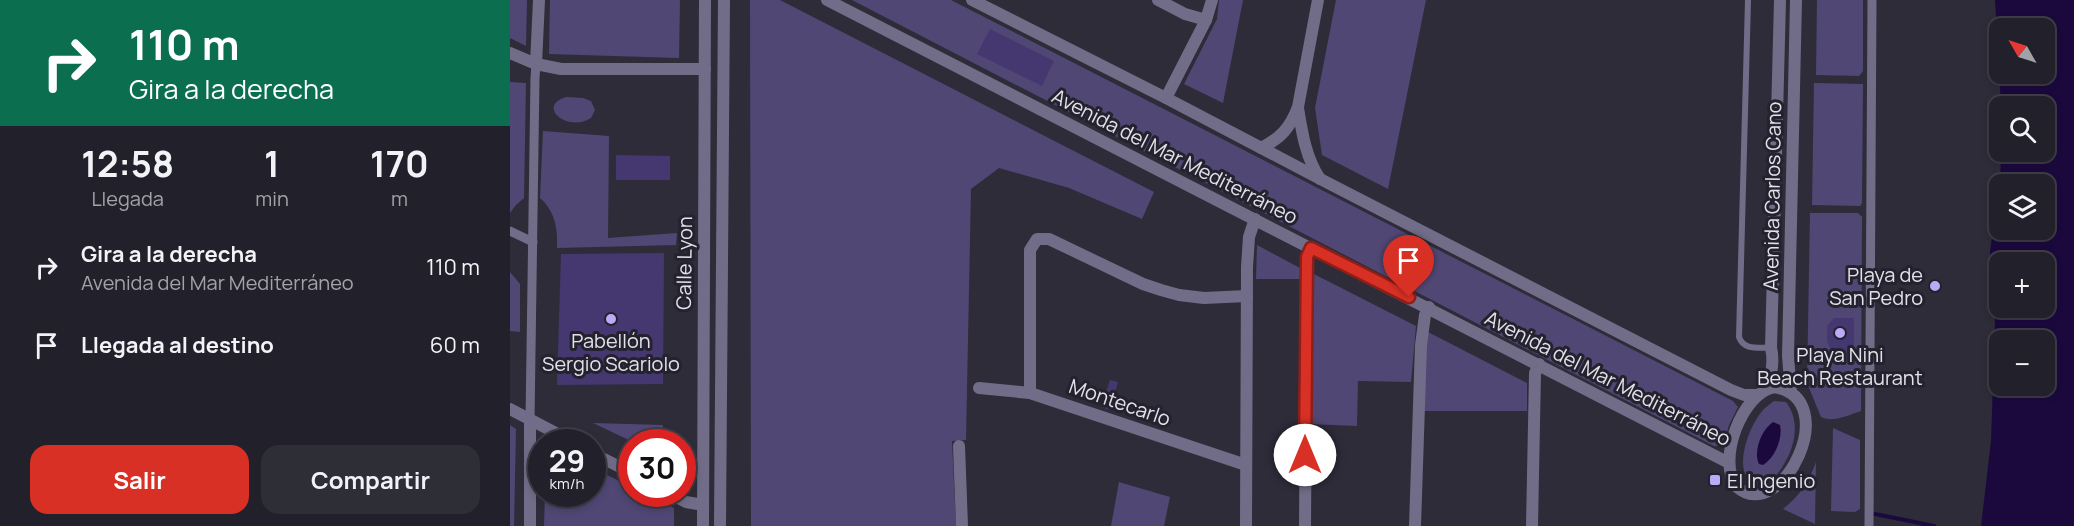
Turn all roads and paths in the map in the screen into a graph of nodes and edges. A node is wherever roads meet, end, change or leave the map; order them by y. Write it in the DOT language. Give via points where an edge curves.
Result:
graph roads {
  1 [pos="539,0"];
  2 [pos="705,0"];
  3 [pos="724,0"];
  4 [pos="827,0"];
  5 [pos="972,0"];
  6 [pos="1158,0"];
  7 [pos="1212,0"];
  8 [pos="1318,0"];
  9 [pos="1748,0"];
  10 [pos="1780,0"];
  11 [pos="1796,0"];
  12 [pos="1872,0"];
  13 [pos="1206,20"];
  14 [pos="510,53"];
  15 [pos="536,64"];
  16 [pos="705,69"];
  17 [pos="1166,98"];
  18 [pos="1298,107"];
  19 [pos="1261,148"];
  20 [pos="1320,179"];
  21 [pos="1255,219"];
  22 [pos="510,231"];
  23 [pos="533,242"];
  24 [pos="1311,248"];
  25 [pos="1247,296"];
  26 [pos="1428,307"];
  27 [pos="1771,348"];
  28 [pos="1539,364"];
  29 [pos="979,388"];
  30 [pos="1762,392"];
  31 [pos="1030,393"];
  32 [pos="1791,393"];
  33 [pos="510,409"];
  34 [pos="530,420"];
  35 [pos="548,429"];
  36 [pos="959,446"];
  37 [pos="1729,463"];
  38 [pos="1246,465"];
  39 [pos="696,504"];
  40 [pos="703,505"];
  41 [pos="530,526"];
  42 [pos="703,526"];
  43 [pos="720,526"];
  44 [pos="962,526"];
  45 [pos="1246,526"];
  46 [pos="1305,526"];
  47 [pos="1415,526"];
  48 [pos="1533,526"];
  49 [pos="1869,526"];
  1 -- 15 [label="street"];
  2 -- 16 [label="street, Calle Lyon"];
  3 -- 43 [label="street, Calle Lyon"];
  4 -- 21 [label="street, Avenida del Mar Mediterráneo"];
  5 -- 17 [label="street"];
  6 -- 13 [label="street"];
  7 -- 13 [label="street"];
  8 -- 18 [label="street"];
  9 -- 27 [label="lane" via="1739,337 1746,346"];
  10 -- 27 [label="street, Avenida Carlos Cano"];
  11 -- 32 [label="street, Avenida Carlos Cano" via="1788,356"];
  12 -- 49 [label="street"];
  13 -- 17 [label="street"];
  14 -- 15 [label="street"];
  15 -- 16 [label="street" via="561,69"];
  15 -- 23 [label="street"];
  16 -- 40 [label="street, Calle Lyon"];
  17 -- 19 [label="street"];
  18 -- 19 [label="street" via="1288,129"];
  18 -- 20 [label="street" via="1307,152"];
  19 -- 20 [label="street"];
  20 -- 30 [label="street" via="1731,390 1744,395"];
  21 -- 24 [label="street, Avenida del Mar Mediterráneo"];
  21 -- 25 [label="street" via="1250,237"];
  22 -- 23 [label="street"];
  23 -- 34 [label="street"];
  24 -- 26 [label="street, Avenida del Mar Mediterráneo"];
  24 -- 46 [label="street" via="1307,257"];
  25 -- 31 [label="street" via="1179,295 1143,284 1045,237 1037,239 1030,250"];
  25 -- 38 [label="street"];
  26 -- 28 [label="street, Avenida del Mar Mediterráneo"];
  26 -- 47 [label="street" via="1421,345"];
  27 -- 30 [label="street, Avenida Carlos Cano" via="1769,383"];
  28 -- 37 [label="street, Avenida del Mar Mediterráneo"];
  28 -- 48 [label="street" via="1535,373"];
  29 -- 31 [label="street, Montecarlo"];
  30 -- 32 [label="street" via="1783,388"];
  30 -- 37 [label="street" via="1740,420 1732,439"];
  31 -- 38 [label="street, Montecarlo"];
  32 -- 37 [label="street" via="1805,412 1805,439 1784,486 1768,497 1748,495 1733,482"];
  33 -- 34 [label="street"];
  34 -- 35 [label="street"];
  34 -- 41 [label="street"];
  36 -- 44 [label="street"];
  38 -- 45 [label="street"];
  39 -- 40 [label="street"];
  40 -- 42 [label="street, Calle Lyon"];
}
